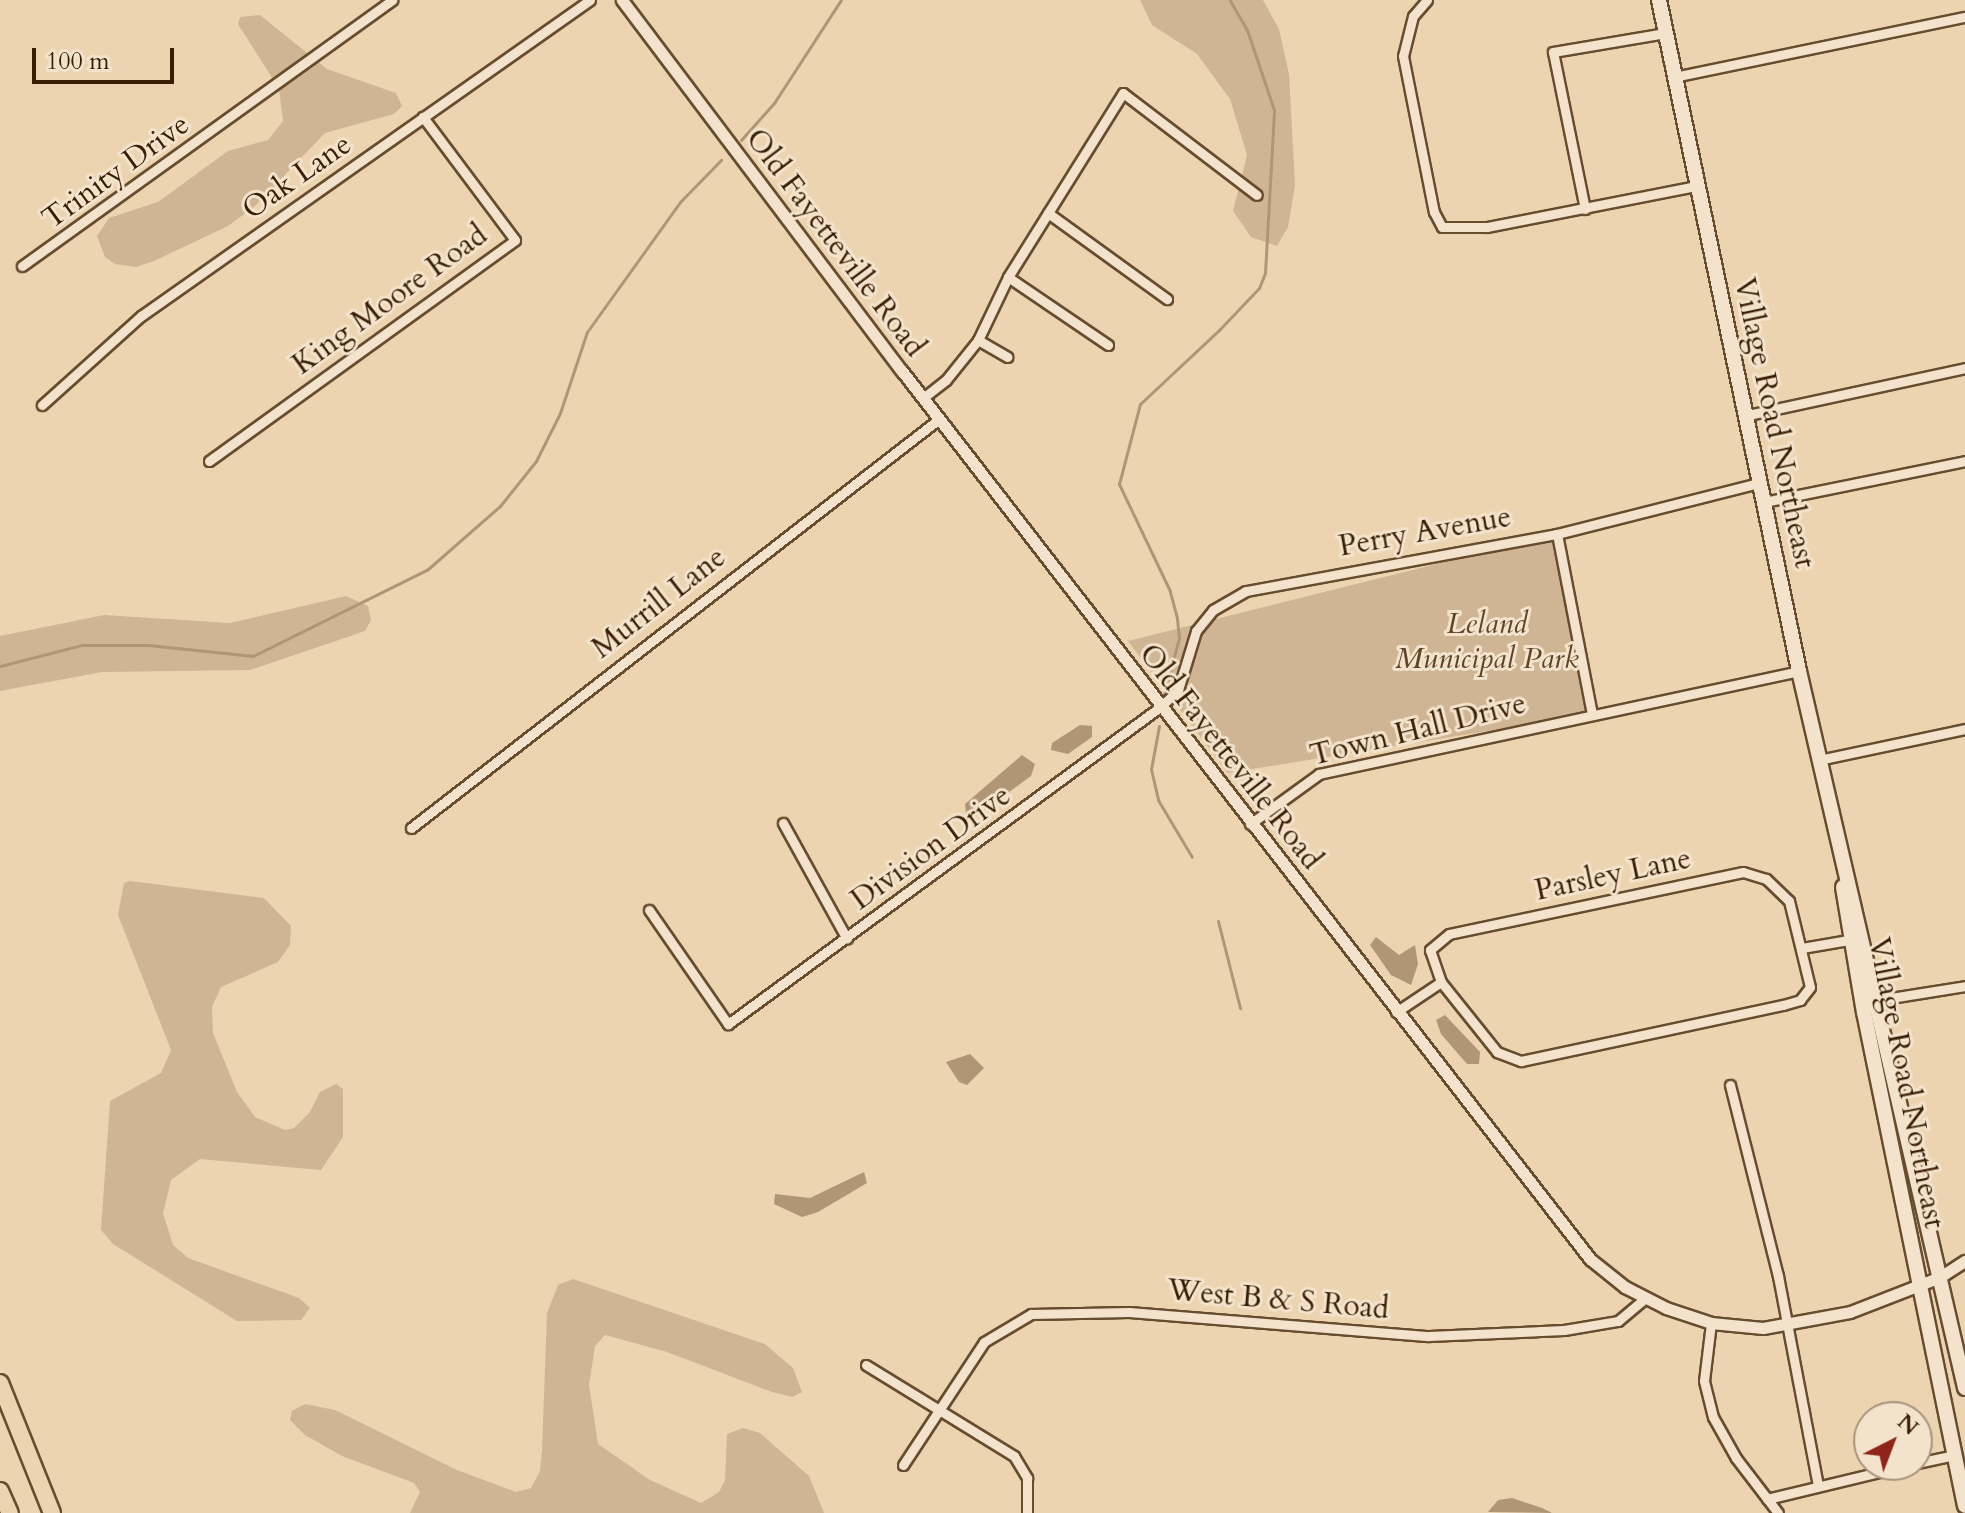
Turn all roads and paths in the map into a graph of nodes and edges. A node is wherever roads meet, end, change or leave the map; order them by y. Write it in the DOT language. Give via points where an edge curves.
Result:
graph roads {
  1 [pos="392,0"];
  2 [pos="590,0"];
  3 [pos="622,0"];
  4 [pos="1427,0"];
  5 [pos="1659,0"];
  6 [pos="1965,17"];
  7 [pos="1665,33"];
  8 [pos="1674,77"];
  9 [pos="423,117"];
  10 [pos="1696,186"];
  11 [pos="1257,195"];
  12 [pos="1585,209"];
  13 [pos="1048,213"];
  14 [pos="22,266"];
  15 [pos="1008,277"];
  16 [pos="1167,299"];
  17 [pos="978,340"];
  18 [pos="1108,345"];
  19 [pos="1007,357"];
  20 [pos="1965,368"];
  21 [pos="923,398"];
  22 [pos="42,405"];
  23 [pos="1748,415"];
  24 [pos="939,419"];
  25 [pos="209,461"];
  26 [pos="1965,461"];
  27 [pos="1759,483"];
  28 [pos="1764,502"];
  29 [pos="1557,534"];
  30 [pos="1799,671"];
  31 [pos="1160,707"];
  32 [pos="1592,714"];
  33 [pos="1965,729"];
  34 [pos="1819,760"];
  35 [pos="783,823"];
  36 [pos="1250,824"];
  37 [pos="411,828"];
  38 [pos="649,910"];
  39 [pos="1857,938"];
  40 [pos="847,939"];
  41 [pos="1802,948"];
  42 [pos="1441,982"];
  43 [pos="1965,986"];
  44 [pos="1878,1000"];
  45 [pos="1396,1012"];
  46 [pos="1730,1085"];
  47 [pos="1965,1261"];
  48 [pos="1940,1277"];
  49 [pos="1919,1286"];
  50 [pos="1645,1298"];
  51 [pos="1711,1323"];
  52 [pos="1787,1327"];
  53 [pos="866,1365"];
  54 [pos="0,1383"];
  55 [pos="1965,1388"];
  56 [pos="944,1410"];
  57 [pos="1953,1447"];
  58 [pos="1933,1456"];
  59 [pos="903,1465"];
  60 [pos="1965,1475"];
  61 [pos="1853,1478"];
  62 [pos="1818,1486"];
  63 [pos="0,1491"];
  64 [pos="1767,1499"];
  65 [pos="1965,1506"];
  66 [pos="10,1513"];
  67 [pos="52,1513"];
  68 [pos="1027,1513"];
  69 [pos="1778,1513"];
  1 -- 14 [label="street, Trinity Drive"];
  2 -- 9 [label="street, Oak Lane"];
  3 -- 21 [label="street, Old Fayetteville Road"];
  4 -- 12 [label="street" via="1413,16 1403,56 1434,212 1442,227 1487,227"];
  5 -- 7 [label="main road, Village Road Northeast"];
  6 -- 8 [label="street"];
  7 -- 8 [label="main road, Village Road Northeast"];
  7 -- 12 [label="street" via="1553,52"];
  8 -- 10 [label="main road, Village Road Northeast"];
  9 -- 22 [label="street, Oak Lane" via="141,316"];
  9 -- 25 [label="street, King Moore Road" via="515,240"];
  10 -- 12 [label="street"];
  10 -- 23 [label="main road, Village Road Northeast"];
  11 -- 13 [label="street" via="1123,93"];
  13 -- 15 [label="street"];
  13 -- 16 [label="street"];
  15 -- 17 [label="street"];
  15 -- 18 [label="street"];
  17 -- 19 [label="street"];
  17 -- 21 [label="street" via="946,380"];
  20 -- 23 [label="street"];
  21 -- 24 [label="street, Old Fayetteville Road"];
  23 -- 27 [label="main road, Village Road Northeast"];
  24 -- 31 [label="street, Old Fayetteville Road"];
  24 -- 37 [label="street, Murrill Lane"];
  26 -- 28 [label="street"];
  27 -- 28 [label="main road, Village Road Northeast"];
  27 -- 29 [label="street, Perry Avenue"];
  28 -- 30 [label="main road, Village Road Northeast"];
  29 -- 31 [label="street, Perry Avenue" via="1246,591 1213,610 1196,631 1178,690"];
  29 -- 32 [label="street"];
  30 -- 32 [label="street, Town Hall Drive"];
  30 -- 34 [label="main road, Village Road Northeast"];
  31 -- 36 [label="street, Old Fayetteville Road"];
  31 -- 40 [label="street, Division Drive"];
  32 -- 36 [label="street, Town Hall Drive" via="1319,774"];
  33 -- 34 [label="street"];
  34 -- 39 [label="main road, Village Road Northeast"];
  35 -- 40 [label="street"];
  36 -- 45 [label="street, Old Fayetteville Road"];
  38 -- 40 [label="street, Division Drive" via="728,1024"];
  39 -- 41 [label="street"];
  39 -- 44 [label="main road, Village Road Northeast"];
  39 -- 49 [label="main road, Village Road Northeast"];
  41 -- 42 [label="street, Parsley Lane" via="1810,987 1800,1000 1521,1061 1497,1052"];
  41 -- 42 [label="street, Parsley Lane" via="1789,901 1766,879 1743,872 1449,934 1430,950"];
  42 -- 45 [label="street"];
  43 -- 44 [label="street"];
  44 -- 48 [label="main road, Village Road Northeast"];
  45 -- 50 [label="street, Old Fayetteville Road" via="1573,1240 1607,1275"];
  46 -- 52 [label="street"];
  47 -- 48 [label="street, Old Fayetteville Road"];
  48 -- 49 [label="street, Old Fayetteville Road"];
  48 -- 55 [label="main road, Village Road Northeast"];
  49 -- 52 [label="street, Old Fayetteville Road" via="1850,1312"];
  49 -- 57 [label="main road, Village Road Northeast"];
  50 -- 51 [label="street, Old Fayetteville Road"];
  50 -- 56 [label="street, West B & S Road" via="1618,1321 1564,1330 1429,1336 1129,1312 1031,1314 984,1342"];
  51 -- 52 [label="street, Old Fayetteville Road"];
  51 -- 64 [label="street" via="1704,1381 1713,1417"];
  52 -- 62 [label="street"];
  53 -- 56 [label="street"];
  54 -- 67 [label="highway"];
  56 -- 59 [label="street, West B & S Road"];
  56 -- 68 [label="street" via="1020,1462 1027,1478"];
  57 -- 58 [label="street"];
  57 -- 60 [label="main road"];
  57 -- 65 [label="main road, Village Road Northeast"];
  61 -- 62 [label="street"];
  62 -- 64 [label="street"];
  63 -- 66 [label="highway"];
  64 -- 69 [label="street"];
}
